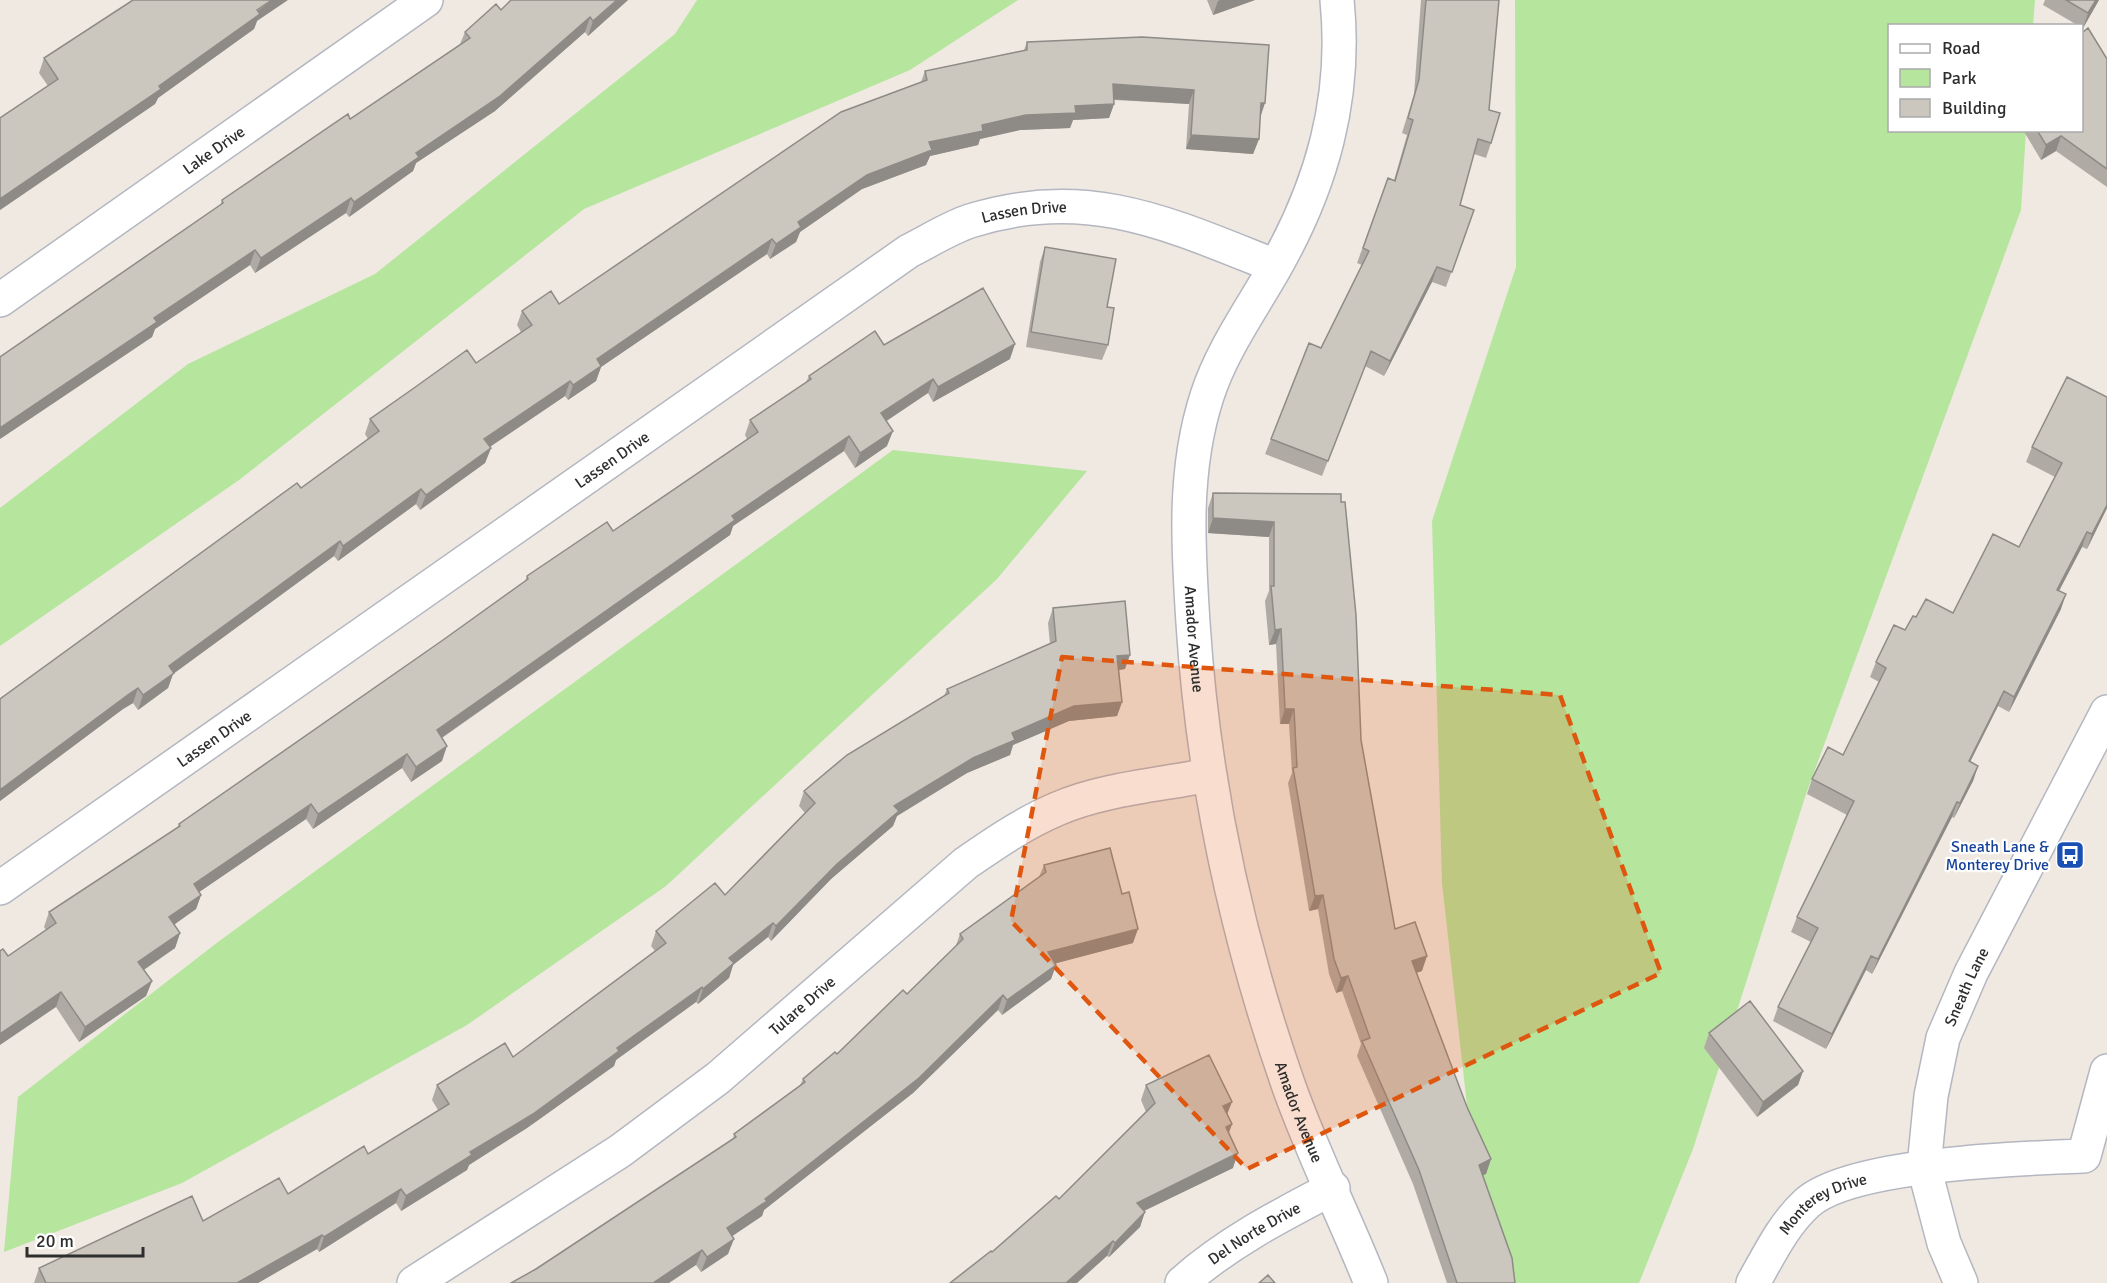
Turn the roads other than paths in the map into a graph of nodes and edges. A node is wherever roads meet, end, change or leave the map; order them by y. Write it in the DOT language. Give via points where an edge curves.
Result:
graph roads {
  1 [pos="426,0"];
  2 [pos="1337,0"];
  3 [pos="1275,267"];
  4 [pos="0,300"];
  5 [pos="2104,724"];
  6 [pos="1209,775"];
  7 [pos="0,888"];
  8 [pos="2107,1071"];
  9 [pos="1924,1167"];
  10 [pos="1333,1188"];
  11 [pos="414,1283"];
  12 [pos="1182,1283"];
  13 [pos="1371,1283"];
  14 [pos="1753,1283"];
  15 [pos="1961,1283"];
  1 -- 4 [label="street, Lake Drive"];
  2 -- 3 [label="street, Amador Avenue" via="1340,36 1334,119 1310,197"];
  3 -- 6 [label="street, Amador Avenue" via="1236,333 1208,393 1191,461 1188,552"];
  3 -- 7 [label="street, Lassen Drive" via="1159,220 1092,207 1030,207 969,221 909,251"];
  5 -- 9 [label="street, Sneath Lane" via="1971,973 1943,1038 1931,1096"];
  6 -- 10 [label="street, Amador Avenue" via="1232,892 1259,998 1290,1088"];
  6 -- 11 [label="street, Tulare Drive" via="1108,794 1058,808 1009,833 966,863 709,1085 620,1151"];
  8 -- 9 [label="street, Monterey Drive" via="2084,1156"];
  9 -- 14 [label="street, Monterey Drive" via="1845,1184 1808,1202 1782,1232"];
  9 -- 15 [label="street, Sneath Lane" via="1944,1243"];
  10 -- 12 [label="street, Del Norte Drive" via="1254,1229"];
  10 -- 13 [label="street, Amador Avenue"];
}
